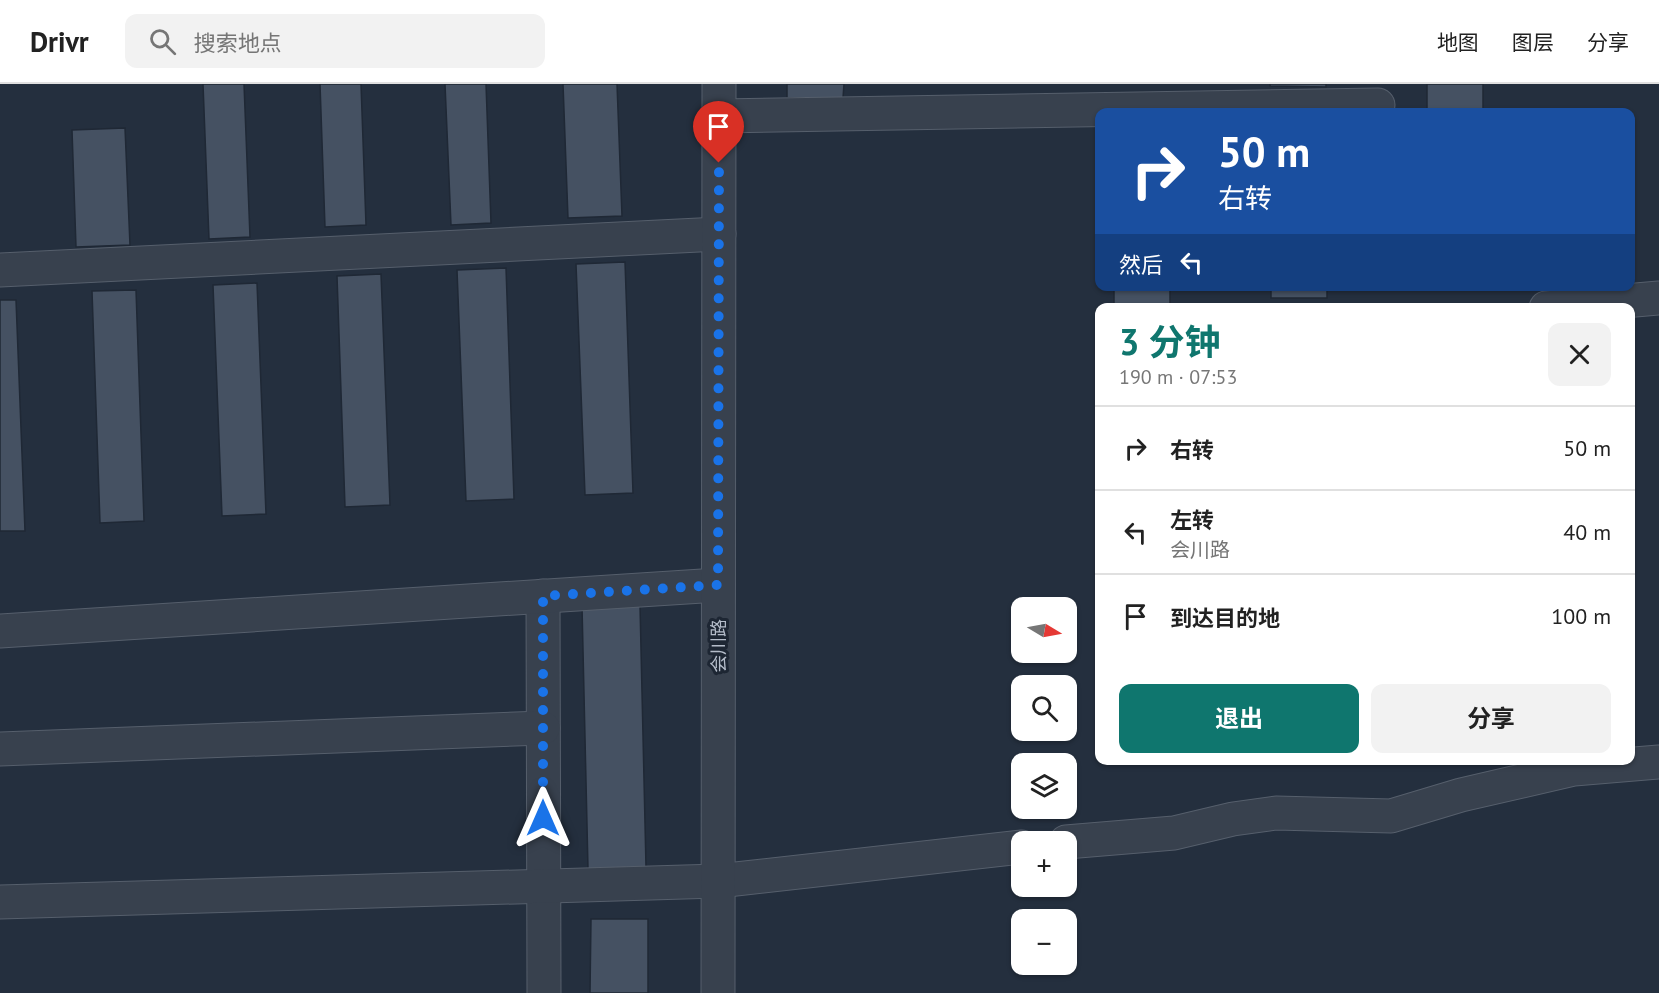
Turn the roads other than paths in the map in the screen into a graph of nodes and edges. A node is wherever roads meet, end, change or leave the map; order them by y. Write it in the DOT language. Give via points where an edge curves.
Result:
graph roads {
  1 [pos="719,84"];
  2 [pos="1378,105"];
  3 [pos="1198,108"];
  4 [pos="1095,110"];
  5 [pos="719,116"];
  6 [pos="719,234"];
  7 [pos="0,270"];
  8 [pos="1659,298"];
  9 [pos="1602,303"];
  10 [pos="718,585"];
  11 [pos="543,596"];
  12 [pos="0,631"];
  13 [pos="543,728"];
  14 [pos="0,749"];
  15 [pos="1659,762"];
  16 [pos="1635,764"];
  17 [pos="1623,765"];
  18 [pos="1077,841"];
  19 [pos="1011,848"];
  20 [pos="718,881"];
  21 [pos="543,886"];
  22 [pos="0,902"];
  23 [pos="544,993"];
  24 [pos="718,993"];
  1 -- 5 [label="street, 会川路"];
  2 -- 3 [label="street"];
  4 -- 5 [label="street"];
  5 -- 6 [label="street, 会川路"];
  6 -- 7 [label="street"];
  6 -- 10 [label="street, 会川路"];
  8 -- 9 [label="street"];
  10 -- 11 [label="street"];
  10 -- 20 [label="street, 会川路"];
  11 -- 12 [label="street"];
  11 -- 13 [label="street"];
  13 -- 14 [label="street"];
  13 -- 21 [label="street"];
  15 -- 16 [label="street"];
  17 -- 18 [label="street" via="1574,769 1391,816 1276,813 1173,833"];
  19 -- 20 [label="street"];
  20 -- 21 [label="street"];
  20 -- 24 [label="street, 会川路"];
  21 -- 22 [label="street"];
  21 -- 23 [label="street"];
}
